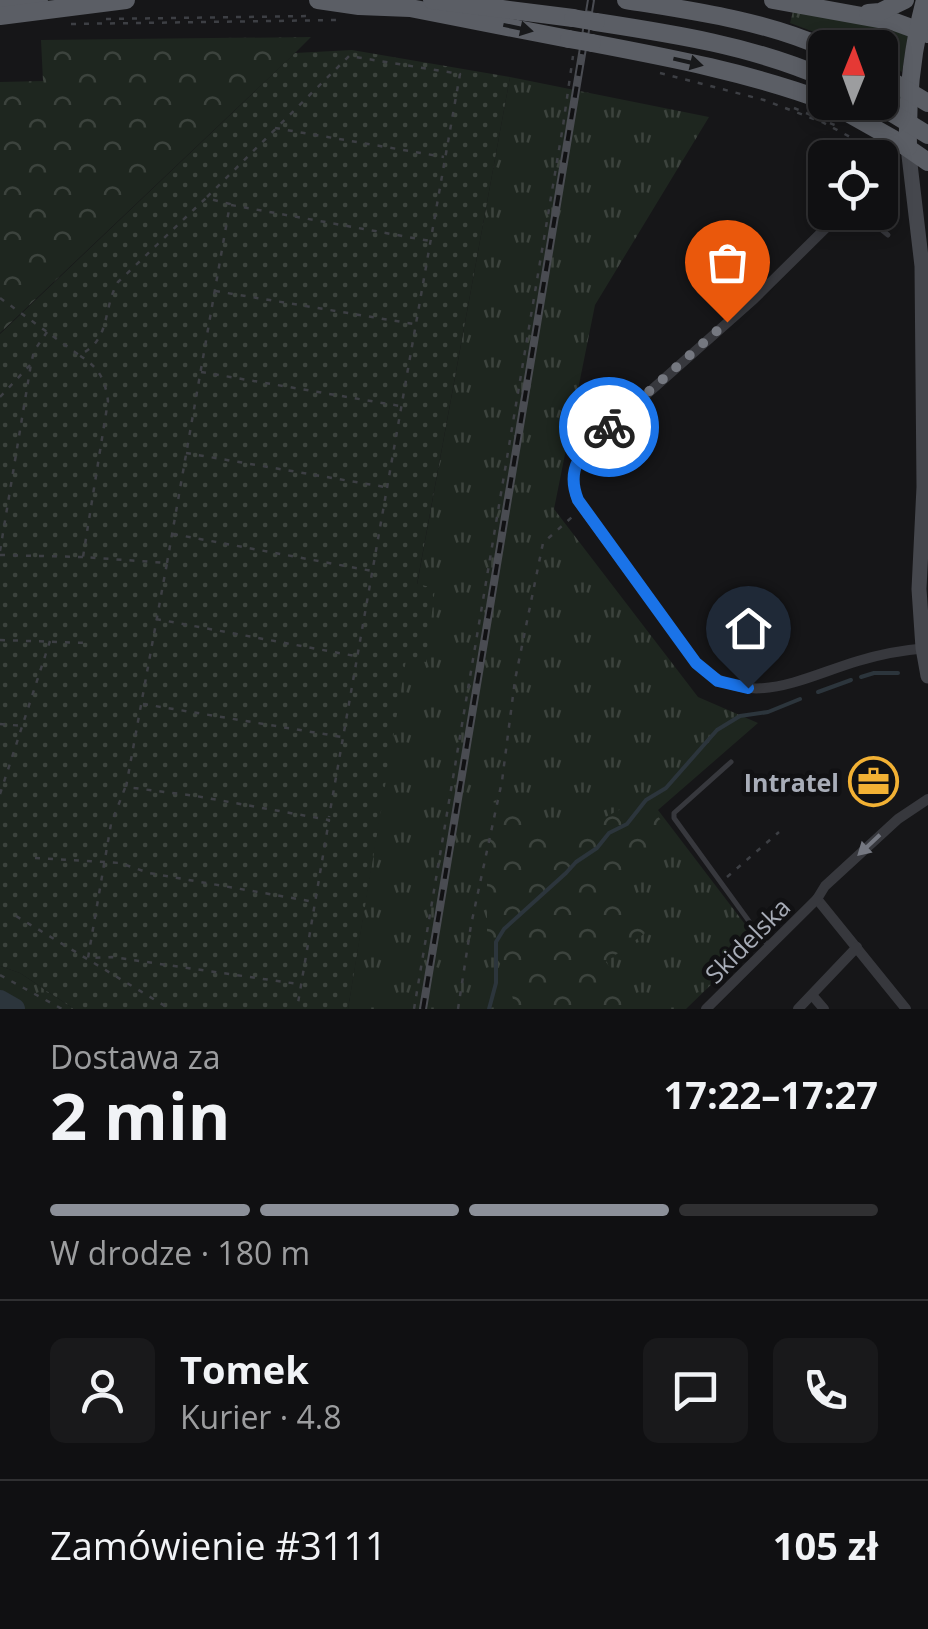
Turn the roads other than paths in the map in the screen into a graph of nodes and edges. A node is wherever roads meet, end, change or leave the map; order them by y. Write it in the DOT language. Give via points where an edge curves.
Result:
graph roads {
  1 [pos="123,0"];
  2 [pos="318,0"];
  3 [pos="432,0"];
  4 [pos="626,0"];
  5 [pos="773,0"];
  6 [pos="905,0"];
  7 [pos="925,0"];
  8 [pos="0,2"];
  9 [pos="858,14"];
  10 [pos="0,16"];
  11 [pos="923,32"];
  12 [pos="808,42"];
  13 [pos="808,71"];
  14 [pos="898,85"];
  15 [pos="808,96"];
  16 [pos="928,103"];
  17 [pos="898,117"];
  18 [pos="859,120"];
  19 [pos="928,136"];
  20 [pos="908,147"];
  21 [pos="917,170"];
  22 [pos="824,230"];
  23 [pos="881,230"];
  24 [pos="888,236"];
  25 [pos="925,292"];
  26 [pos="925,648"];
  27 [pos="928,676"];
  28 [pos="731,762"];
  29 [pos="928,799"];
  30 [pos="817,899"];
  31 [pos="769,946"];
  32 [pos="858,947"];
  33 [pos="812,995"];
  34 [pos="706,1009"];
  35 [pos="798,1009"];
  36 [pos="824,1009"];
  37 [pos="906,1009"];
  1 -- 8 [label="highway"];
  1 -- 10 [label="highway"];
  2 -- 15 [label="highway, one-way, bridge" via="410,8 660,56"];
  3 -- 13 [label="highway, bridge" via="687,37"];
  4 -- 12 [label="highway" via="736,19"];
  5 -- 9 [label="highway"];
  6 -- 9 [label="highway"];
  7 -- 11 [label="highway"];
  9 -- 11 [label="highway"];
  11 -- 20 [label="highway" via="908,104"];
  14 -- 16 [label="highway, bridge"];
  17 -- 19 [label="highway, bridge"];
  18 -- 20 [label="highway"];
  20 -- 21 [label="highway"];
  21 -- 25 [label="main road"];
  22 -- 26 [label="street" via="586,449 572,479 583,508 696,663 718,681 780,686"];
  23 -- 24 [label="lane"];
  25 -- 26 [label="main road" via="919,590"];
  26 -- 27 [label="main road"];
  28 -- 31 [label="lane" via="674,813 675,822"];
  29 -- 30 [label="street, Skidelska, one-way" via="898,819"];
  30 -- 31 [label="street, Skidelska"];
  30 -- 32 [label="street, Skidelska"];
  31 -- 34 [label="street, Skidelska"];
  32 -- 33 [label="street"];
  32 -- 37 [label="street, Skidelska"];
  33 -- 35 [label="street"];
  33 -- 36 [label="street"];
}
